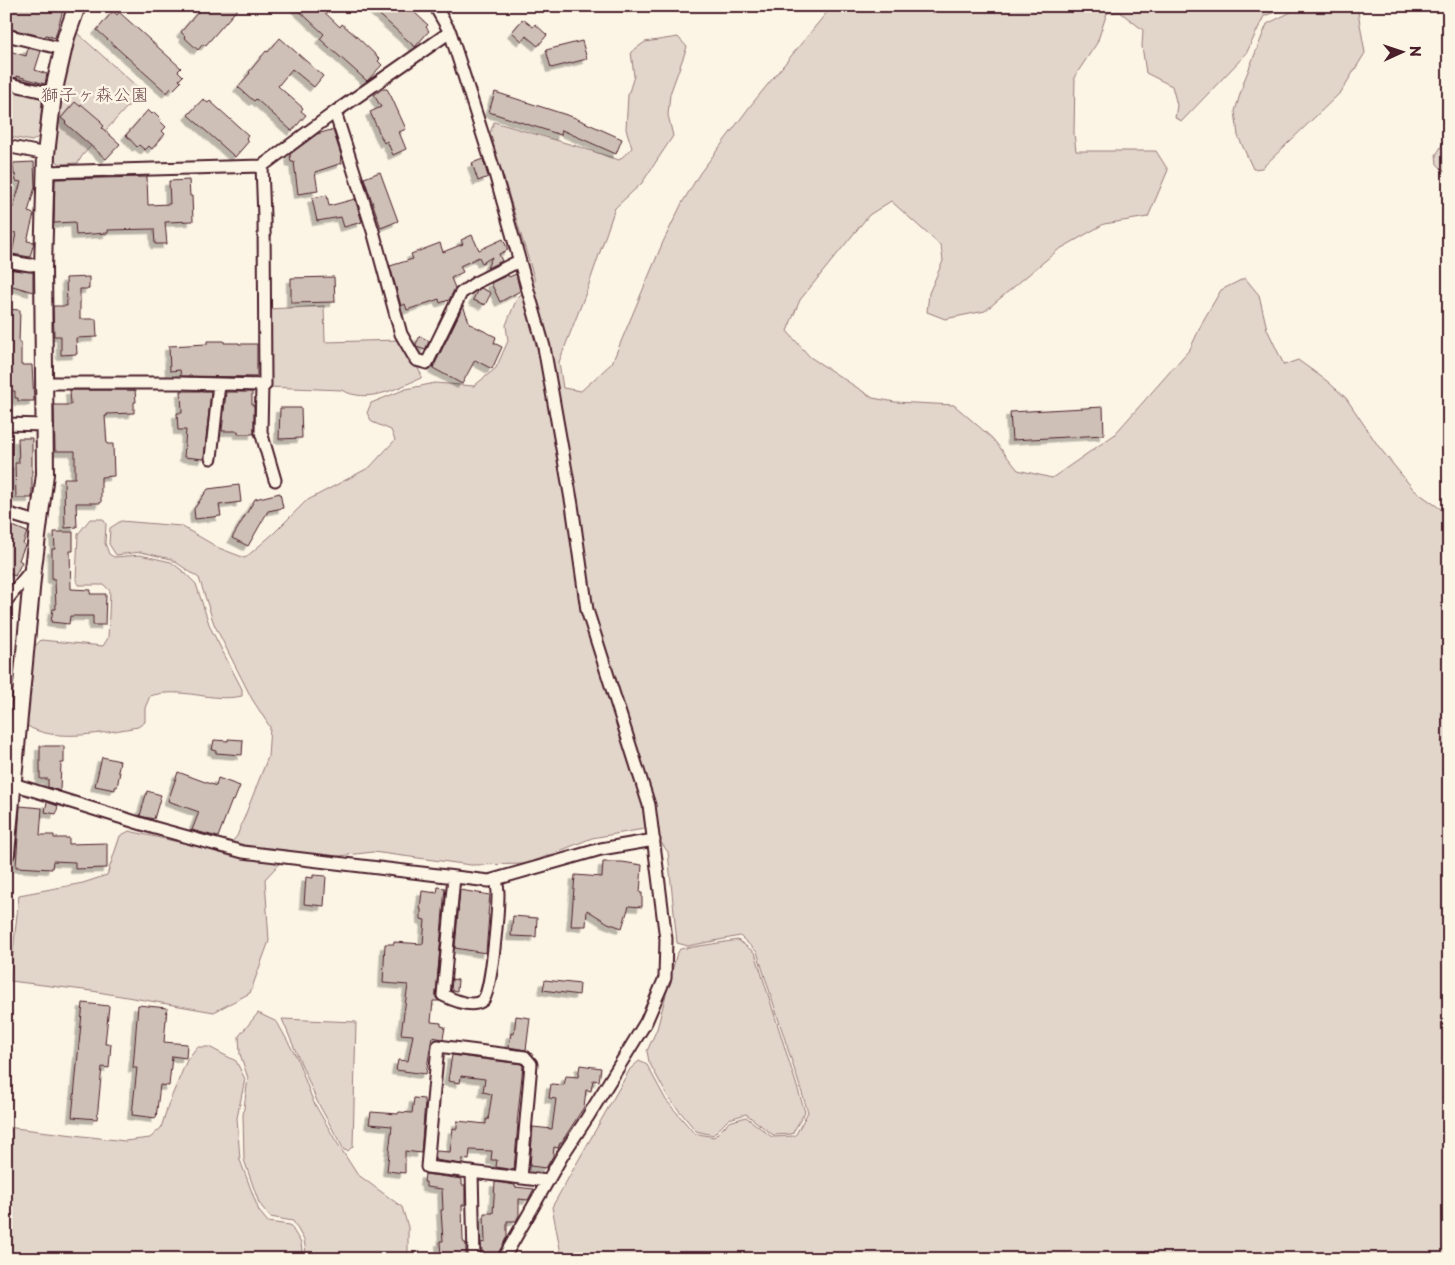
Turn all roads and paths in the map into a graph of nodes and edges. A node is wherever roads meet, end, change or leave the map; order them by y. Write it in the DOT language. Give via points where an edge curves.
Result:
graph roads {
  1 [pos="77,6"];
  2 [pos="435,6"];
  3 [pos="450,32"];
  4 [pos="6,35"];
  5 [pos="63,49"];
  6 [pos="6,83"];
  7 [pos="53,94"];
  8 [pos="335,112"];
  9 [pos="6,146"];
  10 [pos="46,154"];
  11 [pos="262,166"];
  12 [pos="45,172"];
  13 [pos="6,261"];
  14 [pos="520,261"];
  15 [pos="43,264"];
  16 [pos="44,383"];
  17 [pos="219,384"];
  18 [pos="262,385"];
  19 [pos="6,424"];
  20 [pos="45,425"];
  21 [pos="211,458"];
  22 [pos="275,480"];
  23 [pos="6,513"];
  24 [pos="39,523"];
  25 [pos="33,568"];
  26 [pos="6,600"];
  27 [pos="13,784"];
  28 [pos="654,840"];
  29 [pos="6,853"];
  30 [pos="454,877"];
  31 [pos="496,879"];
  32 [pos="472,1172"];
  33 [pos="521,1178"];
  34 [pos="548,1181"];
  35 [pos="474,1259"];
  36 [pos="503,1259"];
  1 -- 5 [label="street"];
  2 -- 3 [label="street"];
  3 -- 8 [label="street"];
  3 -- 14 [label="street"];
  4 -- 5 [label="street"];
  5 -- 7 [label="street"];
  6 -- 7 [label="street"];
  7 -- 10 [label="street"];
  8 -- 11 [label="street"];
  8 -- 14 [label="street" via="373,231 401,334 416,360 427,363 461,293"];
  9 -- 10 [label="street"];
  10 -- 12 [label="street"];
  11 -- 12 [label="street"];
  11 -- 18 [label="street" via="265,385"];
  12 -- 15 [label="street"];
  13 -- 15 [label="street"];
  14 -- 28 [label="street" via="544,347 587,610 649,805"];
  15 -- 16 [label="street"];
  16 -- 17 [label="street"];
  16 -- 20 [label="street"];
  17 -- 18 [label="street"];
  17 -- 21 [label="street"];
  18 -- 22 [label="street" via="261,432"];
  19 -- 20 [label="street"];
  20 -- 24 [label="street" via="45,474"];
  23 -- 24 [label="street"];
  24 -- 25 [label="street"];
  25 -- 26 [label="street"];
  25 -- 27 [label="street"];
  27 -- 29 [label="street"];
  27 -- 30 [label="street" via="243,852"];
  28 -- 31 [label="street" via="601,849"];
  28 -- 34 [label="street" via="666,939 665,978 646,1022"];
  30 -- 31 [label="street"];
  30 -- 31 [label="street" via="443,995 468,1004 484,999 489,988 497,922"];
  32 -- 33 [label="street"];
  32 -- 33 [label="street" via="427,1167 438,1046 525,1057 531,1064"];
  32 -- 35 [label="street"];
  33 -- 34 [label="street"];
  34 -- 36 [label="street"];
}
